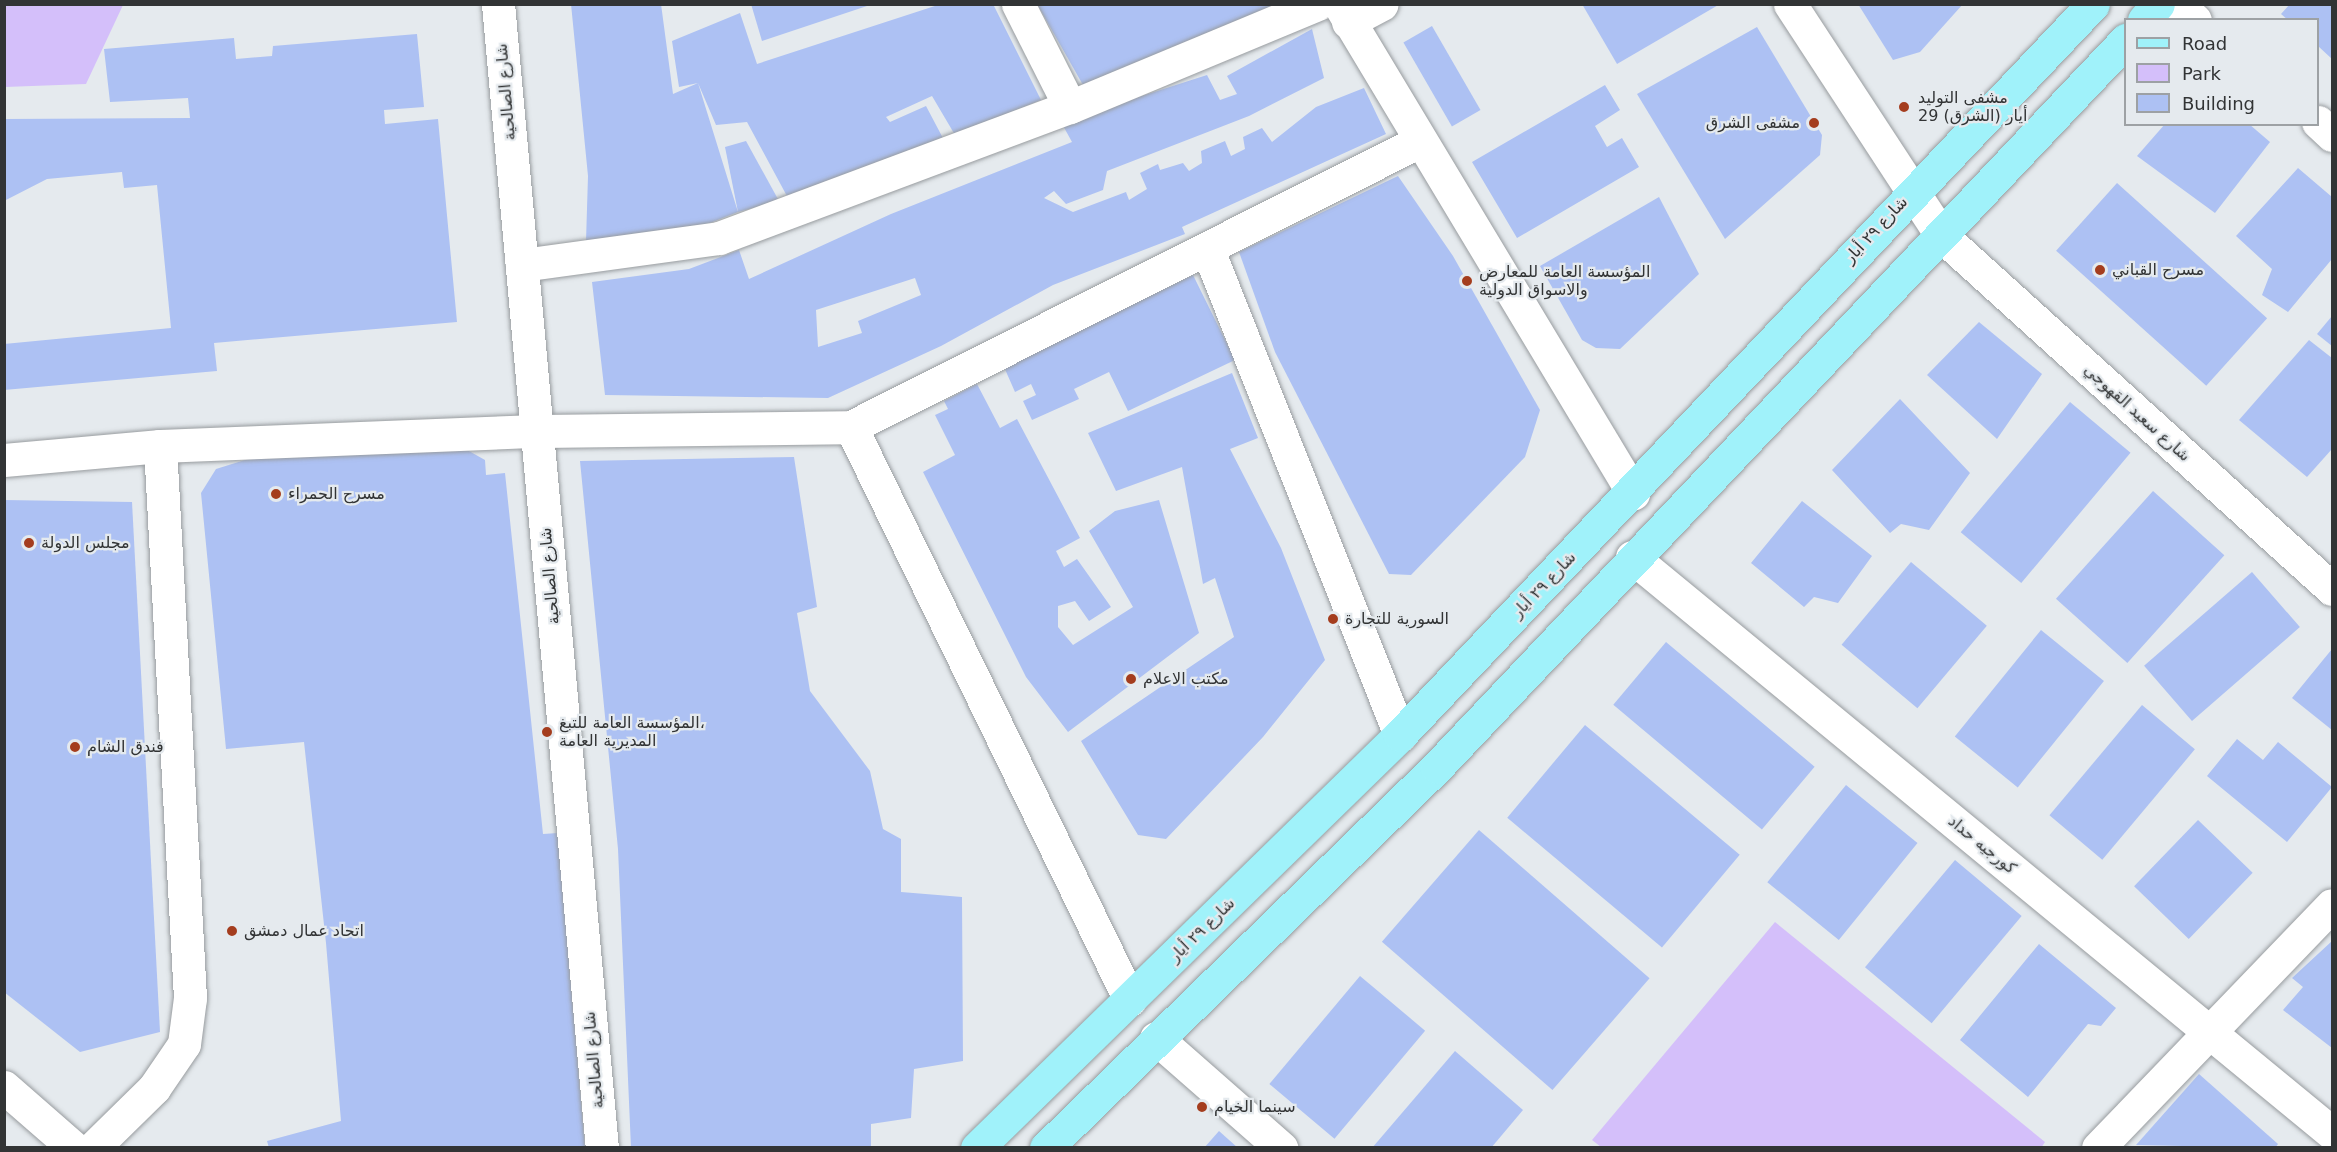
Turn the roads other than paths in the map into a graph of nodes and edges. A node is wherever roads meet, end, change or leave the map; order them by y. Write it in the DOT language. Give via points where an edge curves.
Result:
graph roads {
  1 [pos="498,4"];
  2 [pos="1018,4"];
  3 [pos="1317,4"];
  4 [pos="1382,4"];
  5 [pos="1790,4"];
  6 [pos="2093,4"];
  7 [pos="2158,4"];
  8 [pos="2177,4"];
  9 [pos="1343,13"];
  10 [pos="2146,18"];
  11 [pos="2193,18"];
  12 [pos="2124,42"];
  13 [pos="1070,108"];
  14 [pos="2319,123"];
  15 [pos="2332,135"];
  16 [pos="1418,142"];
  17 [pos="1911,193"];
  18 [pos="1942,236"];
  19 [pos="1208,250"];
  20 [pos="522,265"];
  21 [pos="850,427"];
  22 [pos="537,431"];
  23 [pos="160,446"];
  24 [pos="4,460"];
  25 [pos="1634,492"];
  26 [pos="1632,557"];
  27 [pos="2332,589"];
  28 [pos="1400,735"];
  29 [pos="2332,905"];
  30 [pos="1130,1000"];
  31 [pos="2209,1032"];
  32 [pos="1156,1038"];
  33 [pos="4,1087"];
  34 [pos="2332,1133"];
  35 [pos="74,1148"];
  36 [pos="93,1148"];
  37 [pos="602,1148"];
  38 [pos="976,1148"];
  39 [pos="1046,1148"];
  40 [pos="1281,1148"];
  41 [pos="2098,1148"];
  1 -- 20 [label="street, شارع الصالحية"];
  2 -- 13 [label="street"];
  3 -- 13 [label="street"];
  4 -- 9 [label="street"];
  5 -- 17 [label="street, شارع سعيد القهوجي"];
  6 -- 17 [label="main road, شارع ٢٩ أيار"];
  7 -- 10 [label="main road"];
  8 -- 11 [label="street"];
  9 -- 16 [label="street"];
  12 -- 18 [label="main road"];
  13 -- 20 [label="street" via="719,238"];
  14 -- 15 [label="street"];
  16 -- 19 [label="street"];
  16 -- 25 [label="street"];
  17 -- 18 [label="street, شارع سعيد القهوجي"];
  17 -- 25 [label="main road, شارع ٢٩ أيار"];
  18 -- 26 [label="main road"];
  18 -- 27 [label="street, شارع سعيد القهوجي"];
  19 -- 21 [label="street"];
  19 -- 28 [label="street"];
  20 -- 22 [label="street, شارع الصالحية"];
  21 -- 22 [label="street"];
  21 -- 30 [label="street"];
  22 -- 23 [label="street"];
  22 -- 37 [label="street, شارع الصالحية"];
  23 -- 24 [label="street"];
  23 -- 36 [label="street" via="190,998 184,1044 154,1088"];
  25 -- 28 [label="main road, شارع ٢٩ أيار"];
  26 -- 31 [label="street, كورجيه حداد"];
  26 -- 32 [label="main road" via="1437,767"];
  28 -- 30 [label="main road, شارع ٢٩ أيار"];
  29 -- 31 [label="street"];
  30 -- 38 [label="main road, شارع ٢٩ أيار"];
  31 -- 34 [label="street, كورجيه حداد"];
  31 -- 41 [label="street"];
  32 -- 39 [label="main road"];
  32 -- 40 [label="street"];
  33 -- 35 [label="street"];
}
